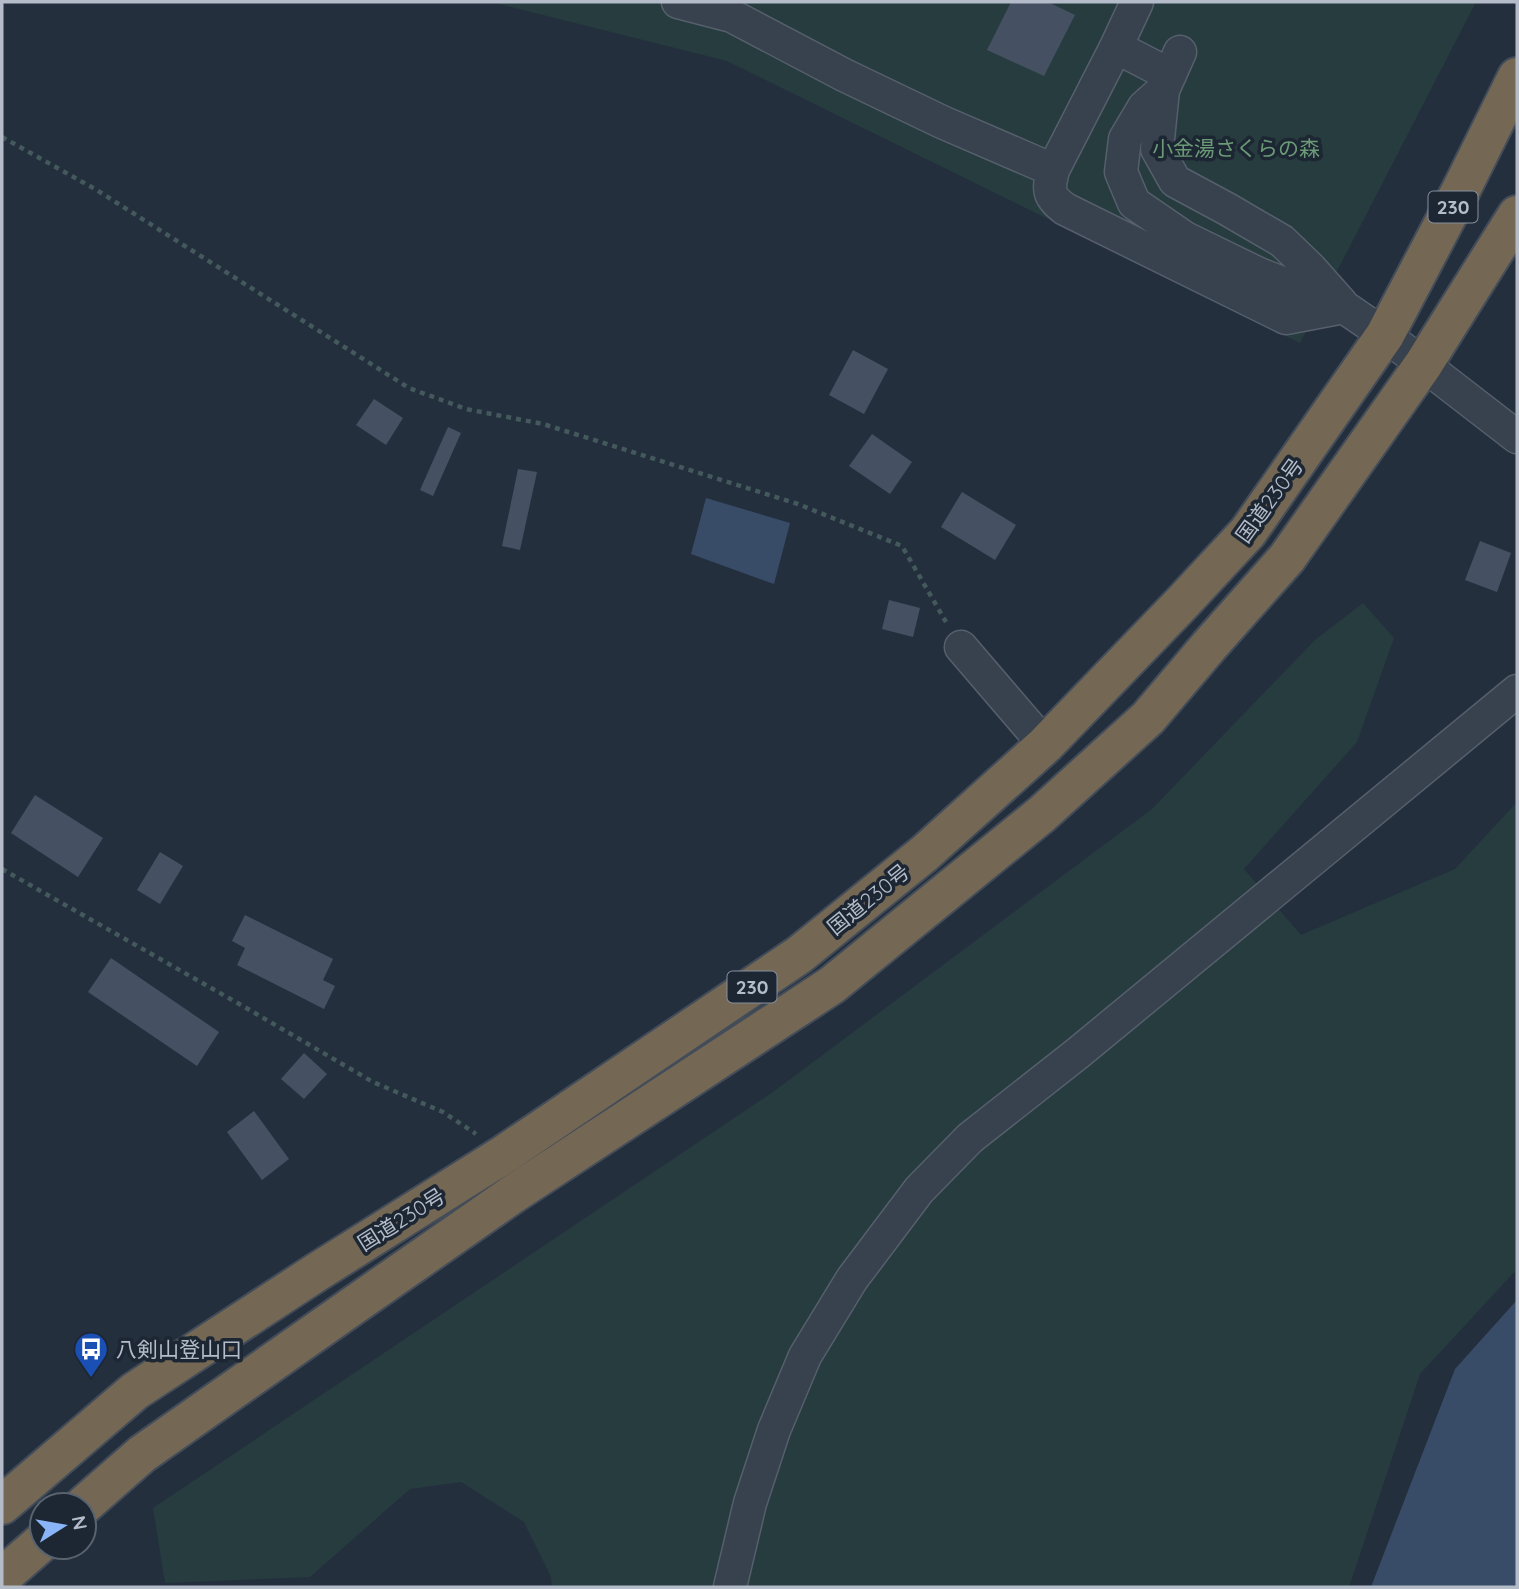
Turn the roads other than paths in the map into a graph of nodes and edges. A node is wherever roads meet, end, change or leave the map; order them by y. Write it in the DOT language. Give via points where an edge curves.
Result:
graph roads {
  1 [pos="678,2"];
  2 [pos="1138,2"];
  3 [pos="1116,47"];
  4 [pos="1171,72"];
  5 [pos="1517,77"];
  6 [pos="1053,170"];
  7 [pos="1517,215"];
  8 [pos="1344,307"];
  9 [pos="1385,335"];
  10 [pos="1423,365"];
  11 [pos="1517,437"];
  12 [pos="961,647"];
  13 [pos="1517,691"];
  14 [pos="1045,746"];
  15 [pos="98,1493"];
  16 [pos="2,1505"];
  17 [pos="28,1554"];
  18 [pos="2,1577"];
  19 [pos="730,1587"];
  1 -- 6 [label="street" via="732,16 844,75"];
  2 -- 3 [label="street"];
  3 -- 4 [label="street"];
  3 -- 6 [label="street"];
  4 -- 8 [label="street" via="1157,149 1175,181 1282,242"];
  4 -- 8 [label="street" via="1125,139 1121,172 1134,204 1246,268"];
  5 -- 9 [label="highway, 国道230号 / 230"];
  6 -- 8 [label="street" via="1049,188 1053,200 1065,209 1286,318"];
  7 -- 10 [label="highway, 国道230号 / 230"];
  8 -- 9 [label="street"];
  9 -- 10 [label="street"];
  9 -- 14 [label="highway, 国道230号 / 230" via="1248,532"];
  10 -- 11 [label="street"];
  10 -- 15 [label="highway, 国道230号 / 230" via="1287,558 1148,718 1042,814 832,985 513,1194 142,1454"];
  12 -- 14 [label="street"];
  13 -- 19 [label="street" via="970,1138 919,1190 852,1279 805,1356 750,1503"];
  14 -- 16 [label="highway, 国道230号 / 230" via="799,956 506,1153 135,1391"];
  17 -- 18 [label="highway"];
}
